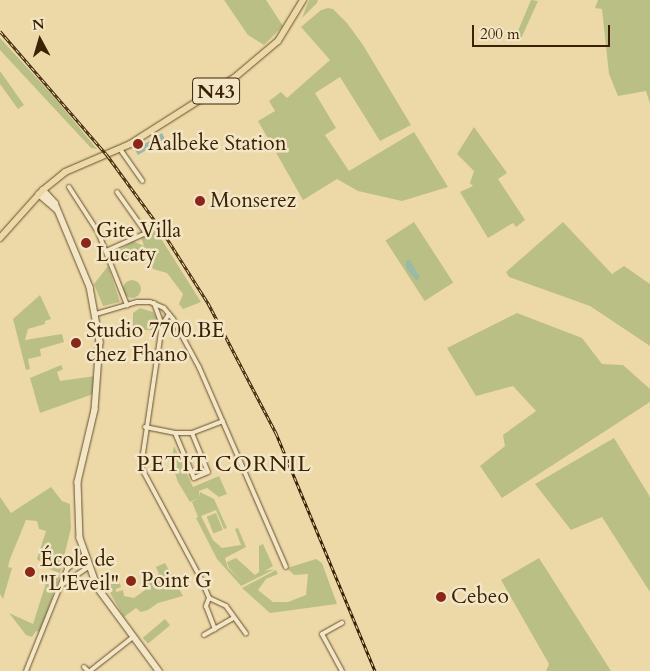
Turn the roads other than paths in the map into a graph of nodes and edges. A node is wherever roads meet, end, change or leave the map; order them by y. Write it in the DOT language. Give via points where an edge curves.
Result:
graph roads {
  1 [pos="304,0"];
  2 [pos="120,149"];
  3 [pos="142,180"];
  4 [pos="69,186"];
  5 [pos="41,192"];
  6 [pos="116,192"];
  7 [pos="0,238"];
  8 [pos="106,252"];
  9 [pos="154,303"];
  10 [pos="127,305"];
  11 [pos="96,314"];
  12 [pos="169,314"];
  13 [pos="162,325"];
  14 [pos="223,421"];
  15 [pos="145,427"];
  16 [pos="176,433"];
  17 [pos="192,433"];
  18 [pos="85,555"];
  19 [pos="88,567"];
  20 [pos="286,567"];
  21 [pos="63,584"];
  22 [pos="209,598"];
  23 [pos="234,618"];
  24 [pos="342,623"];
  25 [pos="214,629"];
  26 [pos="246,634"];
  27 [pos="204,635"];
  28 [pos="133,637"];
  29 [pos="87,670"];
  30 [pos="26,671"];
  31 [pos="159,671"];
  32 [pos="342,671"];
  1 -- 2 [label="main road, N43" via="284,33 264,54 200,102"];
  2 -- 3 [label="street"];
  2 -- 5 [label="main road, N43" via="70,168"];
  4 -- 8 [label="street"];
  5 -- 7 [label="main road, N43"];
  5 -- 11 [label="main road" via="53,200 90,287"];
  6 -- 8 [label="street" via="146,233"];
  8 -- 10 [label="street"];
  9 -- 10 [label="street"];
  9 -- 12 [label="street"];
  9 -- 13 [label="street"];
  10 -- 11 [label="street"];
  11 -- 18 [label="main road" via="100,342 99,386 76,500"];
  12 -- 13 [label="street"];
  12 -- 14 [label="street" via="199,367"];
  13 -- 15 [label="street"];
  14 -- 17 [label="street"];
  14 -- 20 [label="street"];
  15 -- 16 [label="street"];
  15 -- 22 [label="street" via="141,467"];
  16 -- 17 [label="street"];
  16 -- 17 [label="street" via="194,478 208,472"];
  18 -- 19 [label="main road"];
  18 -- 21 [label="street" via="68,566"];
  19 -- 21 [label="street"];
  19 -- 28 [label="main road" via="98,588"];
  21 -- 30 [label="street"];
  22 -- 23 [label="street" via="226,606"];
  22 -- 25 [label="street" via="206,606"];
  23 -- 25 [label="street"];
  23 -- 26 [label="street"];
  24 -- 32 [label="street" via="322,634"];
  25 -- 27 [label="street"];
  28 -- 29 [label="street"];
  28 -- 31 [label="main road"];
}
